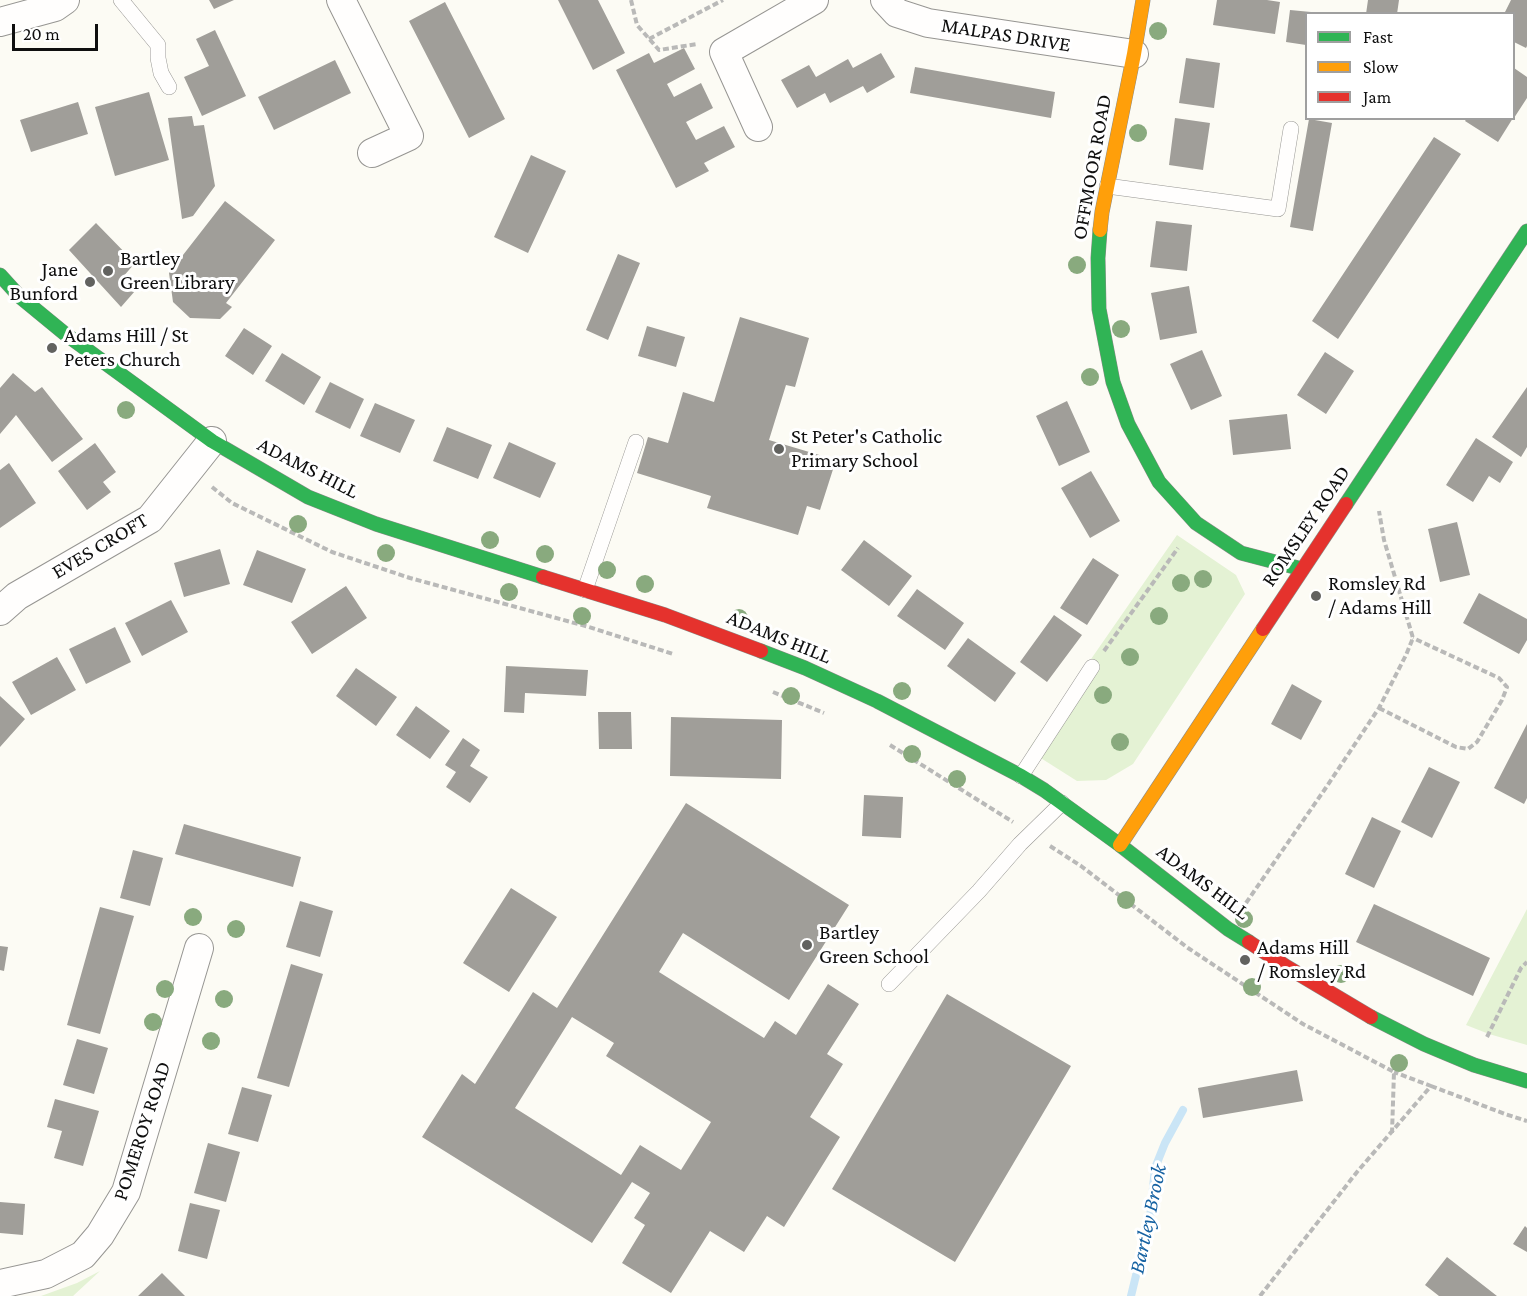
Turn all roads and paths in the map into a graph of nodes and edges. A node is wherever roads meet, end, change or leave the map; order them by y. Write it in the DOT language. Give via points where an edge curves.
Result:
graph roads {
  1 [pos="65,0"];
  2 [pos="121,0"];
  3 [pos="341,0"];
  4 [pos="631,0"];
  5 [pos="723,0"];
  6 [pos="814,0"];
  7 [pos="885,0"];
  8 [pos="1143,0"];
  9 [pos="0,22"];
  10 [pos="649,39"];
  11 [pos="724,52"];
  12 [pos="1134,54"];
  13 [pos="169,87"];
  14 [pos="758,127"];
  15 [pos="1291,129"];
  16 [pos="372,153"];
  17 [pos="1107,186"];
  18 [pos="1527,231"];
  19 [pos="0,275"];
  20 [pos="212,441"];
  21 [pos="636,442"];
  22 [pos="189,470"];
  23 [pos="1379,508"];
  24 [pos="1196,523"];
  25 [pos="1302,569"];
  26 [pos="585,590"];
  27 [pos="0,611"];
  28 [pos="1413,638"];
  29 [pos="677,655"];
  30 [pos="1092,667"];
  31 [pos="764,688"];
  32 [pos="1379,708"];
  33 [pos="828,715"];
  34 [pos="889,745"];
  35 [pos="1021,776"];
  36 [pos="1062,803"];
  37 [pos="1031,834"];
  38 [pos="1120,845"];
  39 [pos="1228,928"];
  40 [pos="199,948"];
  41 [pos="1527,962"];
  42 [pos="889,984"];
  43 [pos="1474,1065"];
  44 [pos="1394,1072"];
  45 [pos="1527,1081"];
  46 [pos="1431,1086"];
  47 [pos="1527,1121"];
  48 [pos="1392,1133"];
  49 [pos="0,1284"];
  50 [pos="1260,1296"];
  1 -- 9 [label="street" via="55,7"];
  2 -- 13 [label="lane" via="158,45 161,74"];
  3 -- 16 [label="street" via="409,136"];
  4 -- 10 [label="path" via="637,25"];
  5 -- 10 [label="path"];
  6 -- 11 [label="street"];
  7 -- 12 [label="street, MALPAS DRIVE" via="897,13 928,23"];
  8 -- 12 [label="street, OFFMOOR ROAD"];
  10 -- 11 [label="path" via="659,50 696,44"];
  11 -- 14 [label="street"];
  12 -- 17 [label="street, OFFMOOR ROAD"];
  15 -- 17 [label="lane" via="1278,209"];
  17 -- 24 [label="street, OFFMOOR ROAD" via="1098,258 1099,309 1113,382 1128,424 1159,482"];
  18 -- 25 [label="street, ROMSLEY ROAD"];
  19 -- 20 [label="street, ADAMS HILL" via="64,333"];
  20 -- 22 [label="street, EVES CROFT"];
  20 -- 26 [label="street, ADAMS HILL" via="308,497 376,524"];
  21 -- 26 [label="lane"];
  22 -- 27 [label="street, EVES CROFT" via="150,519 17,596"];
  22 -- 29 [label="path" via="232,503 332,552"];
  23 -- 28 [label="path" via="1384,540"];
  24 -- 25 [label="street, OFFMOOR ROAD" via="1241,553"];
  24 -- 30 [label="path"];
  25 -- 38 [label="street, ROMSLEY ROAD"];
  26 -- 35 [label="street, ADAMS HILL" via="665,615 805,668"];
  28 -- 32 [label="path"];
  28 -- 32 [label="path" via="1499,678 1507,687 1502,700 1477,742 1468,749 1456,747"];
  30 -- 35 [label="lane"];
  31 -- 33 [label="path"];
  32 -- 39 [label="path"];
  34 -- 37 [label="path"];
  35 -- 36 [label="street, ADAMS HILL"];
  36 -- 37 [label="lane"];
  36 -- 38 [label="street, ADAMS HILL"];
  37 -- 42 [label="lane"];
  37 -- 44 [label="path" via="1188,948 1303,1024"];
  38 -- 39 [label="street, ADAMS HILL"];
  39 -- 43 [label="street, ADAMS HILL" via="1368,1016"];
  40 -- 49 [label="street, POMEROY ROAD" via="126,1192 83,1255 46,1275"];
  41 -- 43 [label="path"];
  43 -- 45 [label="street, ADAMS HILL"];
  44 -- 46 [label="path"];
  44 -- 48 [label="path"];
  46 -- 47 [label="path"];
  46 -- 48 [label="path"];
  48 -- 50 [label="path"];
}
